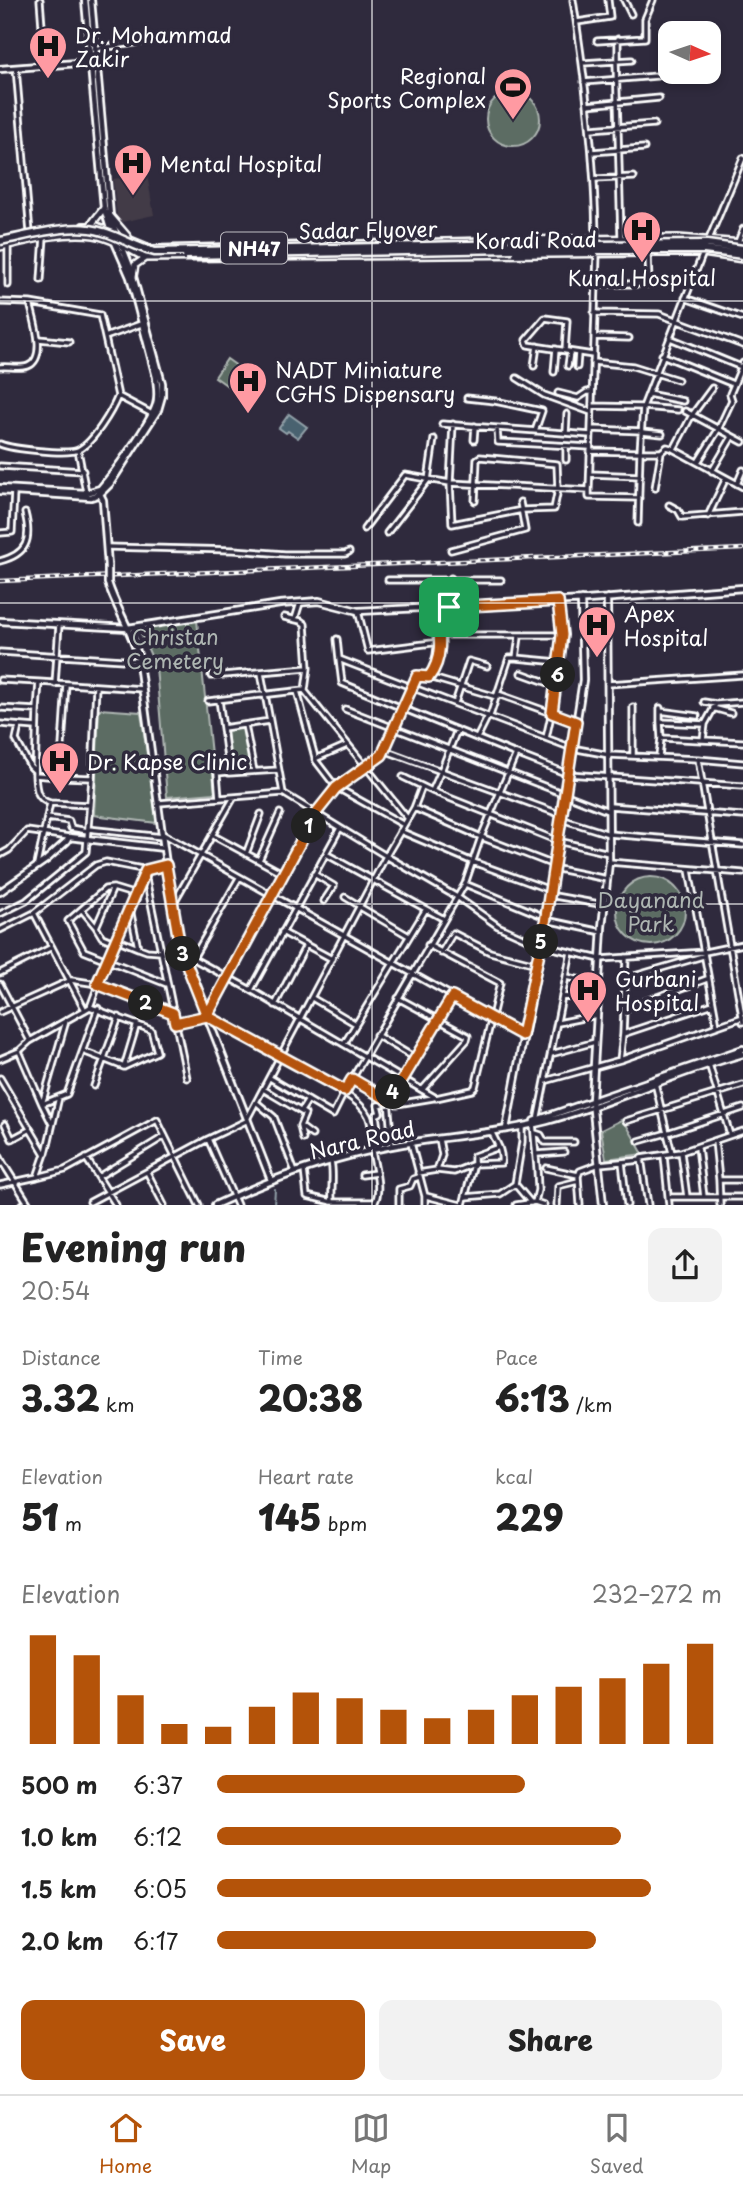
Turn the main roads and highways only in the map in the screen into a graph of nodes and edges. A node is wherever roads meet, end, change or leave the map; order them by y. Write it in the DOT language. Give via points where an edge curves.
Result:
graph roads {
  1 [pos="85,0"];
  2 [pos="90,0"];
  3 [pos="93,62"];
  4 [pos="0,69"];
  5 [pos="104,208"];
  6 [pos="110,216"];
  7 [pos="90,226"];
  8 [pos="113,232"];
  9 [pos="30,236"];
  10 [pos="130,239"];
  11 [pos="115,242"];
  12 [pos="741,242"];
  13 [pos="2,243"];
  14 [pos="338,243"];
  15 [pos="121,245"];
  16 [pos="531,246"];
  17 [pos="596,247"];
  18 [pos="743,249"];
  19 [pos="338,256"];
  20 [pos="743,257"];
  21 [pos="145,258"];
  22 [pos="133,276"];
  23 [pos="143,323"];
  24 [pos="162,389"];
  25 [pos="0,490"];
  26 [pos="99,492"];
  27 [pos="743,588"];
  28 [pos="607,598"];
  29 [pos="581,600"];
  30 [pos="0,621"];
  31 [pos="128,628"];
  32 [pos="164,848"];
  33 [pos="0,892"];
  34 [pos="743,1049"];
  35 [pos="743,1054"];
  36 [pos="655,1081"];
  37 [pos="592,1104"];
  38 [pos="506,1129"];
  39 [pos="271,1180"];
  40 [pos="215,1205"];
  41 [pos="603,1205"];
  1 -- 3 [label="main road"];
  2 -- 3 [label="main road"];
  3 -- 4 [label="main road"];
  3 -- 5 [label="main road"];
  3 -- 6 [label="main road"];
  5 -- 7 [label="main road"];
  5 -- 8 [label="main road"];
  6 -- 8 [label="main road"];
  6 -- 10 [label="main road"];
  7 -- 8 [label="main road, Koradi Road"];
  7 -- 9 [label="main road, Koradi Road"];
  8 -- 10 [label="main road, Koradi Road / NH47"];
  8 -- 11 [label="main road"];
  8 -- 15 [label="main road"];
  9 -- 11 [label="main road, Koradi Road / NH47" via="96,235"];
  9 -- 13 [label="main road, Koradi Road"];
  9 -- 13 [label="main road, Koradi Road / NH47"];
  10 -- 14 [label="main road, Koradi Road / NH47" via="152,248"];
  11 -- 15 [label="main road, NH47"];
  11 -- 23 [label="main road"];
  12 -- 17 [label="main road" via="621,238"];
  13 -- 16 [label="highway, Sadar Flyover / NH47, bridge" via="85,229 155,252"];
  14 -- 16 [label="main road, Koradi Road / NH47" via="520,239"];
  14 -- 19 [label="main road"];
  15 -- 21 [label="main road, Koradi Road / NH47"];
  15 -- 22 [label="main road"];
  16 -- 17 [label="highway, NH47"];
  16 -- 17 [label="highway, NH47"];
  16 -- 17 [label="main road, Koradi Road / NH47" via="571,239"];
  16 -- 19 [label="main road, Koradi Road / NH47"];
  17 -- 18 [label="highway, NH47, bridge" via="707,244"];
  17 -- 20 [label="main road, Koradi Road / NH47"];
  17 -- 20 [label="highway, NH47, bridge" via="704,250"];
  19 -- 21 [label="main road, Koradi Road / NH47"];
  21 -- 22 [label="main road" via="135,265"];
  22 -- 23 [label="main road"];
  23 -- 24 [label="main road"];
  24 -- 26 [label="main road" via="152,414"];
  24 -- 26 [label="main road" via="158,410 110,484"];
  25 -- 26 [label="main road"];
  25 -- 26 [label="main road" via="91,497"];
  26 -- 31 [label="main road, bridge" via="108,583"];
  27 -- 28 [label="main road"];
  28 -- 29 [label="main road"];
  28 -- 37 [label="main road" via="609,862"];
  29 -- 31 [label="main road" via="358,611 319,601"];
  29 -- 38 [label="main road" via="583,680"];
  30 -- 31 [label="main road"];
  31 -- 32 [label="main road" via="144,690"];
  32 -- 33 [label="main road" via="69,837"];
  32 -- 39 [label="main road" via="183,953"];
  34 -- 36 [label="main road, Nara Road"];
  35 -- 36 [label="main road"];
  36 -- 37 [label="main road, Nara Road"];
  37 -- 38 [label="main road, Nara Road"];
  37 -- 41 [label="main road"];
  38 -- 39 [label="main road, Nara Road" via="392,1146"];
  39 -- 40 [label="main road, Nara Road"];
}
